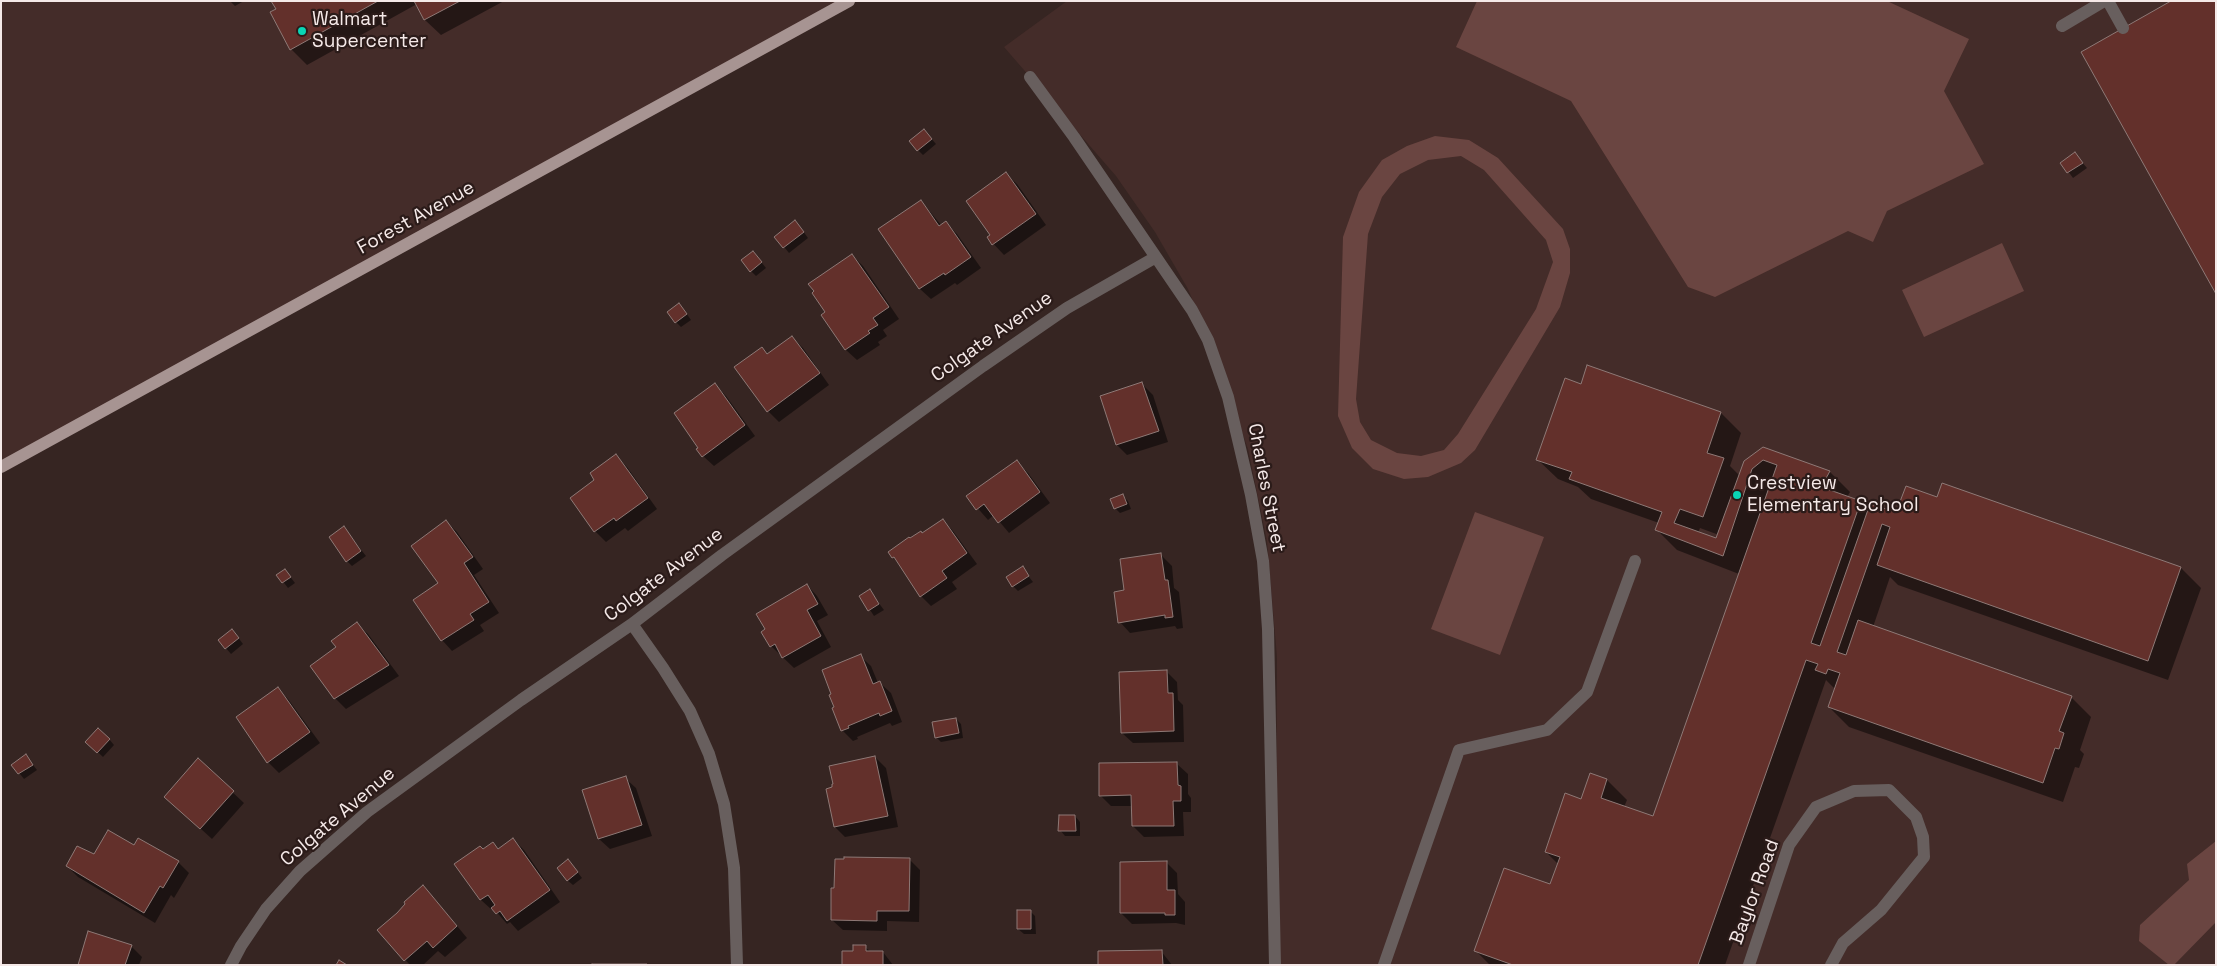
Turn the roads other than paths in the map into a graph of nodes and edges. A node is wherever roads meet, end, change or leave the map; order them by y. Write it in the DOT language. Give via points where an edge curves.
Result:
graph roads {
  1 [pos="849,1"];
  2 [pos="2104,1"];
  3 [pos="2108,1"];
  4 [pos="2062,26"];
  5 [pos="2123,28"];
  6 [pos="1030,77"];
  7 [pos="1156,257"];
  8 [pos="1,467"];
  9 [pos="1635,561"];
  10 [pos="632,624"];
  11 [pos="232,965"];
  12 [pos="737,965"];
  13 [pos="1275,965"];
  14 [pos="1384,965"];
  15 [pos="1749,965"];
  16 [pos="1831,965"];
  1 -- 8 [label="main road, Forest Avenue"];
  2 -- 4 [label="street"];
  3 -- 5 [label="street"];
  6 -- 7 [label="street, Charles Street"];
  7 -- 10 [label="street, Colgate Avenue" via="1066,308 983,366"];
  7 -- 13 [label="street, Charles Street" via="1208,340 1228,397 1263,561 1268,629"];
  9 -- 14 [label="street" via="1587,692 1547,730 1459,750"];
  10 -- 11 [label="street, Colgate Avenue" via="367,812 300,871 266,908 240,946"];
  10 -- 12 [label="street" via="690,711 709,754 724,804 734,868"];
  15 -- 16 [label="street, Baylor Road" via="1789,845 1816,807 1854,791 1889,790 1916,817 1923,837 1924,857 1881,910 1844,943"];
}
